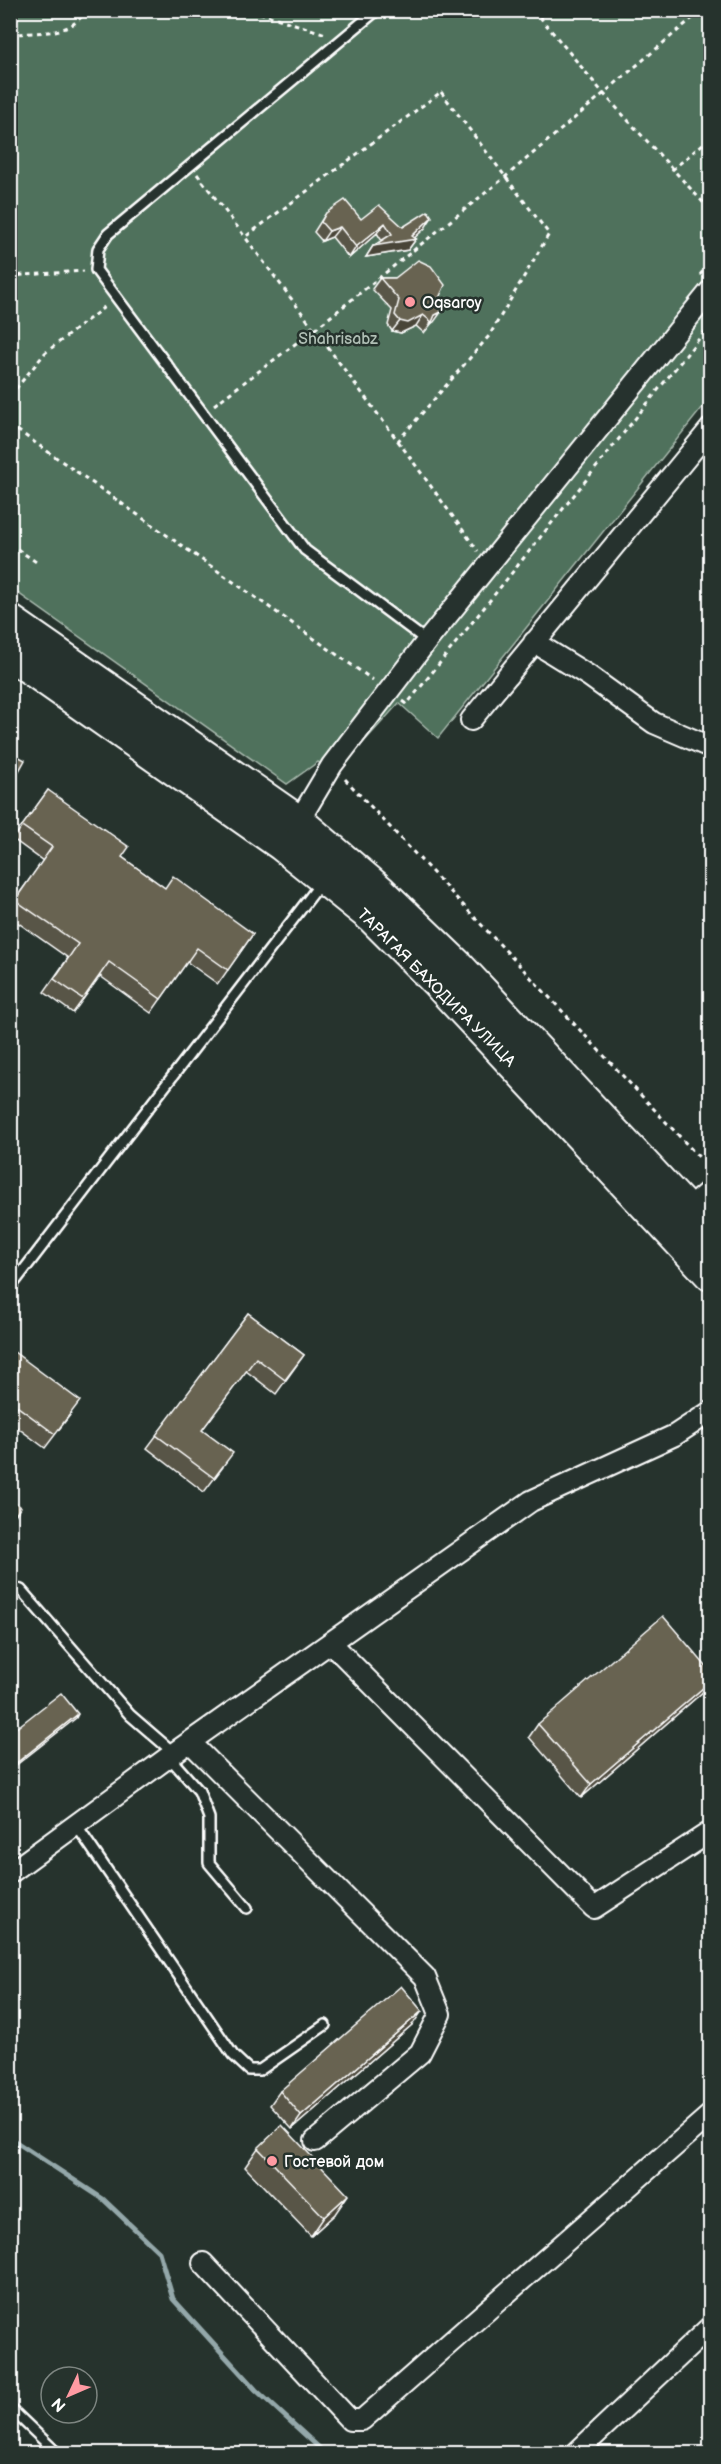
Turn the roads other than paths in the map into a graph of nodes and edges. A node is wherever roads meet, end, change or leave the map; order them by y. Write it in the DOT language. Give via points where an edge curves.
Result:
graph roads {
  1 [pos="376,10"];
  2 [pos="711,291"];
  3 [pos="711,429"];
  4 [pos="10,620"];
  5 [pos="427,641"];
  6 [pos="534,642"];
  7 [pos="10,655"];
  8 [pos="471,720"];
  9 [pos="711,747"];
  10 [pos="299,821"];
  11 [pos="281,845"];
  12 [pos="325,879"];
  13 [pos="711,1190"];
  14 [pos="687,1210"];
  15 [pos="711,1234"];
  16 [pos="711,1275"];
  17 [pos="10,1288"];
  18 [pos="711,1412"];
  19 [pos="10,1586"];
  20 [pos="331,1644"];
  21 [pos="178,1750"];
  22 [pos="76,1825"];
  23 [pos="711,1832"];
  24 [pos="10,1874"];
  25 [pos="247,1908"];
  26 [pos="325,2025"];
  27 [pos="711,2115"];
  28 [pos="315,2141"];
  29 [pos="203,2263"];
  30 [pos="711,2327"];
  31 [pos="10,2408"];
  32 [pos="58,2454"];
  33 [pos="575,2454"];
  1 -- 5 [label="lane" via="108,234 98,249 96,270 305,550"];
  2 -- 5 [label="street"];
  3 -- 6 [label="street"];
  4 -- 10 [label="main road, ТАРАГАЯ БАХОДИРА УЛИЦА"];
  5 -- 10 [label="street" via="316,787"];
  6 -- 8 [label="street"];
  6 -- 9 [label="street" via="654,723"];
  7 -- 11 [label="main road, ТАРАГАЯ БАХОДИРА УЛИЦА"];
  10 -- 11 [label="street"];
  10 -- 14 [label="main road, ТАРАГАЯ БАХОДИРА УЛИЦА" via="381,891 458,965"];
  11 -- 12 [label="main road, ТАРАГАЯ БАХОДИРА УЛИЦА"];
  12 -- 16 [label="main road, ТАРАГАЯ БАХОДИРА УЛИЦА" via="372,918 435,981"];
  12 -- 17 [label="lane"];
  13 -- 14 [label="street"];
  14 -- 15 [label="main road, ТАРАГАЯ БАХОДИРА УЛИЦА"];
  18 -- 20 [label="street" via="675,1435 531,1501"];
  19 -- 21 [label="lane" via="21,1590 130,1715"];
  20 -- 21 [label="street"];
  20 -- 23 [label="street" via="594,1908"];
  21 -- 22 [label="street"];
  21 -- 25 [label="lane" via="209,1818 209,1863"];
  21 -- 28 [label="street" via="425,1977 440,2014 420,2053"];
  22 -- 24 [label="street"];
  22 -- 26 [label="lane" via="233,2055 249,2070 260,2070"];
  27 -- 29 [label="street" via="362,2420 350,2420"];
  30 -- 33 [label="street"];
  31 -- 32 [label="lane"];
}
